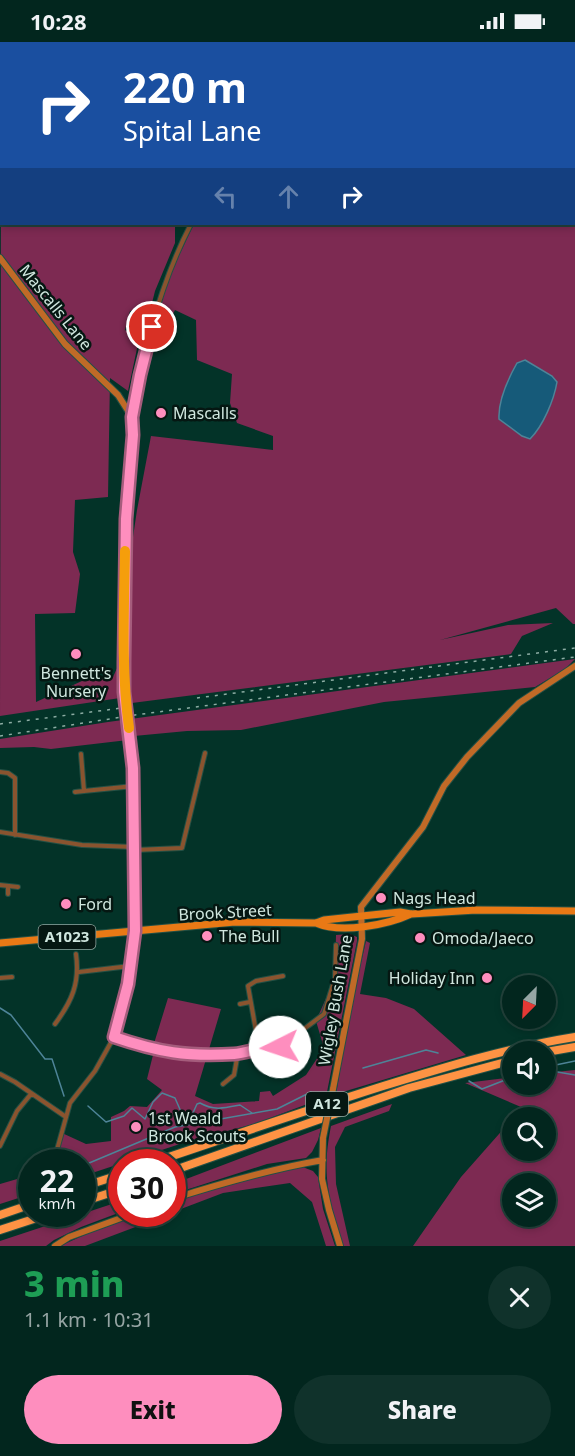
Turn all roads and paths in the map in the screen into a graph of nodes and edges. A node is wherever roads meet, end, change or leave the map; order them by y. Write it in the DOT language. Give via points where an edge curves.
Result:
graph roads {
  1 [pos="191,225"];
  2 [pos="0,258"];
  3 [pos="136,397"];
  4 [pos="124,402"];
  5 [pos="132,417"];
  6 [pos="575,666"];
  7 [pos="205,753"];
  8 [pos="81,754"];
  9 [pos="0,772"];
  10 [pos="134,786"];
  11 [pos="84,791"];
  12 [pos="75,792"];
  13 [pos="0,832"];
  14 [pos="15,834"];
  15 [pos="134,849"];
  16 [pos="0,885"];
  17 [pos="8,886"];
  18 [pos="18,887"];
  19 [pos="8,894"];
  20 [pos="575,911"];
  21 [pos="411,914"];
  22 [pos="361,916"];
  23 [pos="316,923"];
  24 [pos="362,927"];
  25 [pos="135,931"];
  26 [pos="0,943"];
  27 [pos="336,945"];
  28 [pos="76,954"];
  29 [pos="130,966"];
  30 [pos="79,972"];
  31 [pos="283,976"];
  32 [pos="12,977"];
  33 [pos="0,978"];
  34 [pos="250,1002"];
  35 [pos="240,1004"];
  36 [pos="55,1024"];
  37 [pos="114,1037"];
  38 [pos="575,1037"];
  39 [pos="280,1047"];
  40 [pos="575,1047"];
  41 [pos="259,1048"];
  42 [pos="556,1051"];
  43 [pos="575,1052"];
  44 [pos="238,1053"];
  45 [pos="556,1053"];
  46 [pos="291,1060"];
  47 [pos="502,1063"];
  48 [pos="0,1074"];
  49 [pos="223,1084"];
  50 [pos="31,1094"];
  51 [pos="66,1117"];
  52 [pos="0,1146"];
  53 [pos="57,1149"];
  54 [pos="186,1151"];
  55 [pos="323,1160"];
  56 [pos="186,1166"];
  57 [pos="186,1195"];
  58 [pos="18,1209"];
  59 [pos="0,1215"];
  60 [pos="108,1223"];
  61 [pos="18,1224"];
  62 [pos="0,1230"];
  63 [pos="55,1246"];
  64 [pos="340,1246"];
  1 -- 3 [label="street" via="160,294"];
  2 -- 4 [label="street, Mascalls Lane" via="65,344"];
  3 -- 4 [label="street"];
  3 -- 5 [label="street"];
  4 -- 5 [label="street, Mascalls Lane"];
  5 -- 10 [label="street, Mascalls Lane, bridge" via="125,530 124,692"];
  6 -- 22 [label="street" via="519,703 459,766 423,827 361,907"];
  7 -- 15 [label="street" via="182,848"];
  8 -- 11 [label="street"];
  9 -- 14 [label="street" via="15,778"];
  10 -- 11 [label="street"];
  10 -- 15 [label="street, Mascalls Lane"];
  11 -- 12 [label="street"];
  13 -- 14 [label="street"];
  14 -- 15 [label="street"];
  15 -- 25 [label="street, Mascalls Lane"];
  16 -- 17 [label="street"];
  17 -- 18 [label="street"];
  17 -- 19 [label="street"];
  20 -- 21 [label="main road, Brook Street / A1023"];
  21 -- 22 [label="main road, Brook Street / A1023"];
  21 -- 24 [label="main road, Brook Street / A1023"];
  22 -- 23 [label="main road, Brook Street / A1023"];
  22 -- 24 [label="street, Wigley Bush Lane"];
  23 -- 24 [label="main road, Brook Street / A1023" via="325,927"];
  23 -- 25 [label="main road, Brook Street / A1023" via="235,922"];
  24 -- 55 [label="street, Wigley Bush Lane, bridge" via="323,1138"];
  25 -- 26 [label="main road, A1023"];
  25 -- 29 [label="street"];
  27 -- 39 [label="street" via="335,978 324,1014"];
  28 -- 30 [label="street"];
  29 -- 30 [label="street"];
  29 -- 37 [label="street"];
  30 -- 36 [label="street" via="70,1001"];
  31 -- 34 [label="street" via="250,983"];
  32 -- 33 [label="street"];
  34 -- 35 [label="street"];
  34 -- 41 [label="street"];
  37 -- 44 [label="street" via="166,1053"];
  37 -- 51 [label="street" via="95,1071 70,1103"];
  38 -- 54 [label="highway, A12" via="472,1059"];
  39 -- 41 [label="street"];
  39 -- 46 [label="street"];
  40 -- 42 [label="highway"];
  41 -- 44 [label="street"];
  43 -- 45 [label="highway"];
  44 -- 49 [label="street" via="234,1075"];
  47 -- 56 [label="highway, A12" via="409,1088"];
  48 -- 50 [label="street"];
  50 -- 51 [label="street"];
  50 -- 52 [label="street" via="16,1111"];
  51 -- 53 [label="street"];
  55 -- 57 [label="street" via="279,1167"];
  55 -- 64 [label="street" via="328,1210"];
  58 -- 59 [label="highway"];
  60 -- 63 [label="street"];
  61 -- 62 [label="highway"];
}
